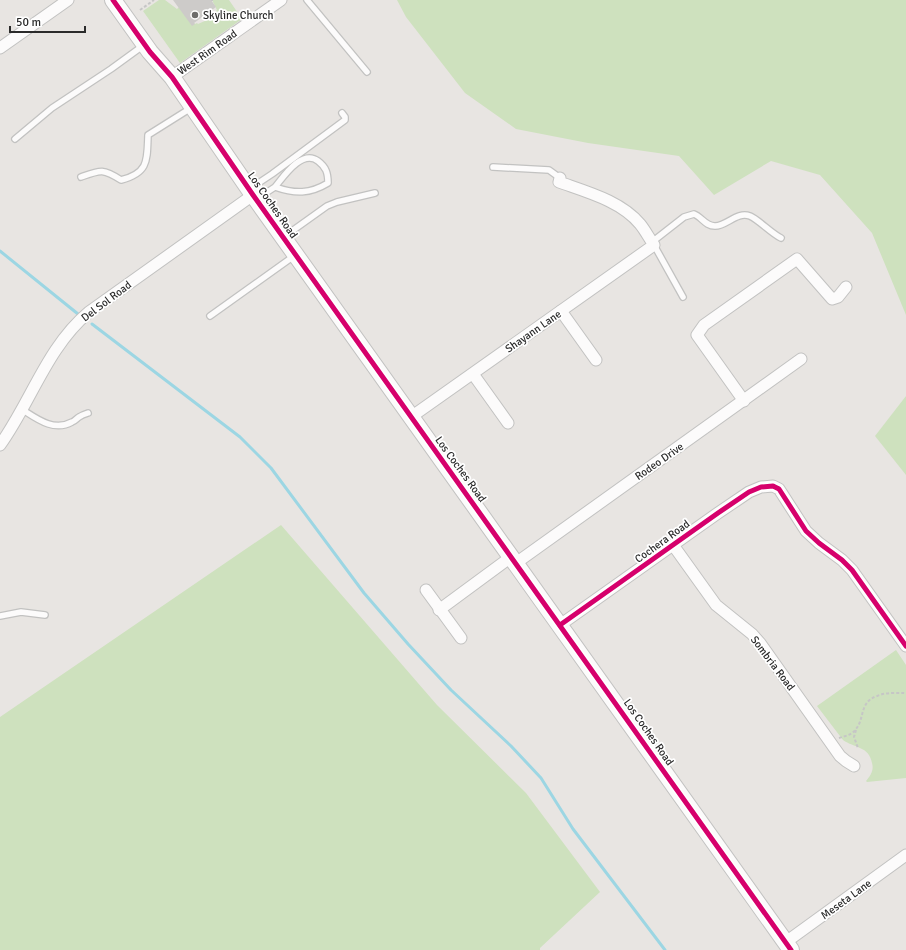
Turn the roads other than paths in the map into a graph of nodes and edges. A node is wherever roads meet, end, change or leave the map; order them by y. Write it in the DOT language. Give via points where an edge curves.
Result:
graph roads {
  1 [pos="68,0"];
  2 [pos="113,0"];
  3 [pos="281,0"];
  4 [pos="307,0"];
  5 [pos="145,45"];
  6 [pos="0,48"];
  7 [pos="368,72"];
  8 [pos="172,77"];
  9 [pos="193,107"];
  10 [pos="342,113"];
  11 [pos="15,139"];
  12 [pos="493,167"];
  13 [pos="81,177"];
  14 [pos="560,178"];
  15 [pos="275,187"];
  16 [pos="375,193"];
  17 [pos="252,194"];
  18 [pos="283,237"];
  19 [pos="781,238"];
  20 [pos="653,244"];
  21 [pos="295,255"];
  22 [pos="846,287"];
  23 [pos="683,297"];
  24 [pos="561,311"];
  25 [pos="210,316"];
  26 [pos="801,359"];
  27 [pos="596,360"];
  28 [pos="473,374"];
  29 [pos="744,400"];
  30 [pos="23,410"];
  31 [pos="88,413"];
  32 [pos="411,417"];
  33 [pos="508,423"];
  34 [pos="0,445"];
  35 [pos="673,545"];
  36 [pos="514,560"];
  37 [pos="426,590"];
  38 [pos="439,610"];
  39 [pos="45,614"];
  40 [pos="0,616"];
  41 [pos="560,625"];
  42 [pos="461,638"];
  43 [pos="906,646"];
  44 [pos="854,766"];
  45 [pos="906,855"];
  46 [pos="789,946"];
  1 -- 6 [label="street"];
  2 -- 5 [label="main road, Los Coches Road"];
  3 -- 8 [label="street, West Rim Road"];
  4 -- 7 [label="lane"];
  5 -- 8 [label="main road, Los Coches Road"];
  5 -- 11 [label="lane" via="112,70 52,108"];
  8 -- 9 [label="main road, Los Coches Road"];
  9 -- 13 [label="lane" via="148,135 147,157 143,170 132,177 121,180 108,172 97,171"];
  9 -- 17 [label="main road, Los Coches Road"];
  10 -- 17 [label="lane" via="345,120 272,174"];
  12 -- 14 [label="lane" via="549,170"];
  14 -- 20 [label="street" via="560,182 625,210 640,224"];
  15 -- 15 [label="lane" via="285,191 309,192 328,183 328,173 323,165 309,157 287,172"];
  15 -- 17 [label="lane"];
  16 -- 18 [label="lane" via="327,206"];
  17 -- 18 [label="main road, Los Coches Road"];
  17 -- 30 [label="street, Del Sol Road" via="76,323 56,349"];
  18 -- 21 [label="main road, Los Coches Road"];
  19 -- 20 [label="lane" via="751,216 739,215 716,226 706,224 694,214 684,217"];
  20 -- 23 [label="lane"];
  20 -- 24 [label="street, Shayann Lane"];
  21 -- 25 [label="lane"];
  21 -- 32 [label="main road, Los Coches Road"];
  22 -- 29 [label="street" via="838,297 832,299 796,259 704,324 697,335"];
  24 -- 27 [label="street"];
  24 -- 28 [label="street, Shayann Lane"];
  26 -- 29 [label="street, Rodeo Drive"];
  28 -- 32 [label="street, Shayann Lane"];
  28 -- 33 [label="street"];
  29 -- 36 [label="street, Rodeo Drive"];
  30 -- 31 [label="lane" via="40,420 58,426 73,422"];
  30 -- 34 [label="street, Del Sol Road"];
  32 -- 36 [label="main road, Los Coches Road"];
  35 -- 41 [label="street, Cochera Road"];
  35 -- 43 [label="street, Cochera Road" via="753,490 773,486 779,489 806,531 857,575"];
  35 -- 44 [label="street, Sombria Road" via="716,605 760,643 840,756"];
  36 -- 38 [label="street, Rodeo Drive"];
  36 -- 41 [label="main road, Los Coches Road"];
  37 -- 38 [label="street"];
  38 -- 42 [label="street"];
  39 -- 40 [label="lane" via="21,612"];
  41 -- 46 [label="main road, Los Coches Road"];
  45 -- 46 [label="street, Meseta Lane"];
}
